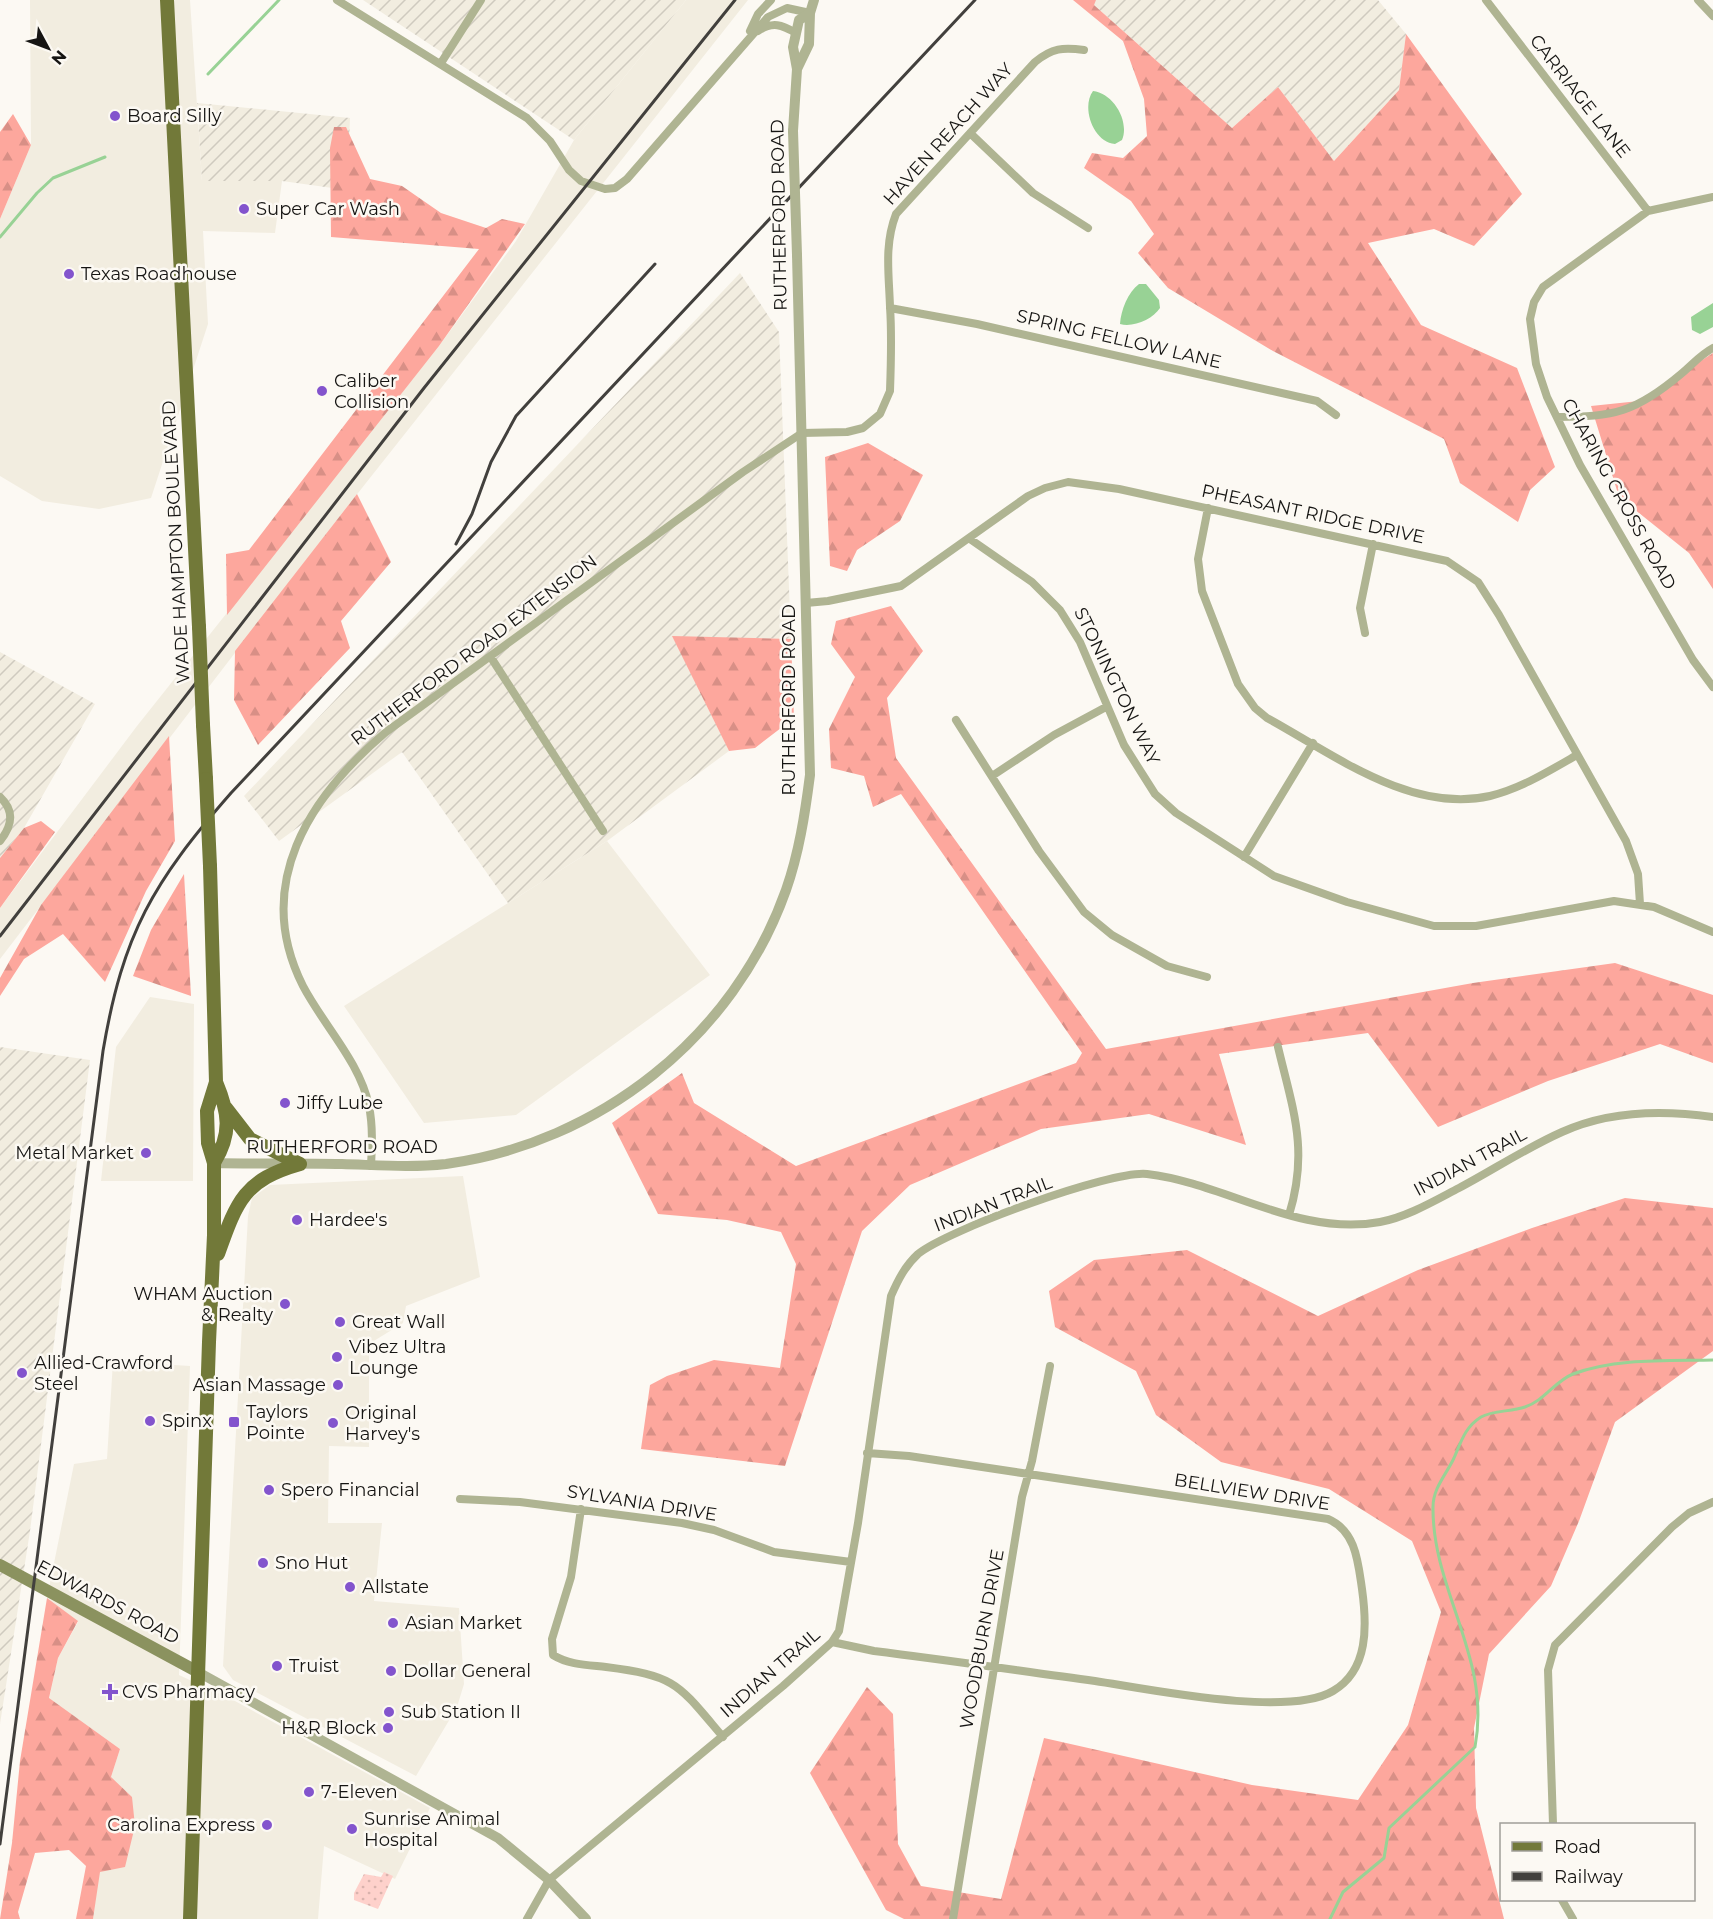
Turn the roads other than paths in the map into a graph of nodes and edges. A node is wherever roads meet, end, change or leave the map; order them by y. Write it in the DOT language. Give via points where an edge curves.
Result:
graph roads {
  1 [pos="167,0"];
  2 [pos="337,0"];
  3 [pos="481,0"];
  4 [pos="771,0"];
  5 [pos="814,0"];
  6 [pos="1486,0"];
  7 [pos="1698,0"];
  8 [pos="810,13"];
  9 [pos="1713,16"];
  10 [pos="796,33"];
  11 [pos="746,39"];
  12 [pos="1084,50"];
  13 [pos="441,63"];
  14 [pos="797,69"];
  15 [pos="970,133"];
  16 [pos="1713,196"];
  17 [pos="1648,211"];
  18 [pos="1088,228"];
  19 [pos="891,308"];
  20 [pos="1713,348"];
  21 [pos="1336,415"];
  22 [pos="1557,417"];
  23 [pos="802,433"];
  24 [pos="1208,508"];
  25 [pos="970,538"];
  26 [pos="1373,544"];
  27 [pos="806,603"];
  28 [pos="1365,633"];
  29 [pos="490,656"];
  30 [pos="1713,687"];
  31 [pos="1106,707"];
  32 [pos="956,720"];
  33 [pos="1313,743"];
  34 [pos="1577,755"];
  35 [pos="992,776"];
  36 [pos="0,796"];
  37 [pos="603,831"];
  38 [pos="0,841"];
  39 [pos="1244,857"];
  40 [pos="1640,904"];
  41 [pos="1713,932"];
  42 [pos="1207,977"];
  43 [pos="1278,1047"];
  44 [pos="216,1082"];
  45 [pos="226,1108"];
  46 [pos="1713,1117"];
  47 [pos="214,1163"];
  48 [pos="300,1164"];
  49 [pos="371,1166"];
  50 [pos="1288,1215"];
  51 [pos="213,1267"];
  52 [pos="1050,1366"];
  53 [pos="867,1453"];
  54 [pos="1029,1475"];
  55 [pos="460,1499"];
  56 [pos="1713,1502"];
  57 [pos="581,1509"];
  58 [pos="851,1562"];
  59 [pos="0,1565"];
  60 [pos="832,1642"];
  61 [pos="994,1668"];
  62 [pos="198,1672"];
  63 [pos="723,1737"];
  64 [pos="1553,1823"];
  65 [pos="549,1880"];
  66 [pos="1563,1901"];
  67 [pos="190,1919"];
  68 [pos="527,1919"];
  69 [pos="586,1919"];
  70 [pos="953,1919"];
  71 [pos="1573,1919"];
  1 -- 44 [label="main road, WADE HAMPTON BOULEVARD, bridge" via="210,866"];
  2 -- 13 [label="street"];
  3 -- 13 [label="street"];
  4 -- 11 [label="street" via="758,14"];
  5 -- 8 [label="street, RUTHERFORD ROAD"];
  6 -- 17 [label="street, CARRIAGE LANE"];
  7 -- 9 [label="street"];
  8 -- 10 [label="street, RUTHERFORD ROAD" via="799,20"];
  8 -- 11 [label="street" via="781,9"];
  8 -- 14 [label="street, RUTHERFORD ROAD" via="809,44"];
  10 -- 11 [label="street" via="780,24 771,24"];
  10 -- 14 [label="street, RUTHERFORD ROAD" via="793,48"];
  11 -- 13 [label="street" via="627,179 609,189 581,182 550,141 526,118"];
  12 -- 15 [label="street, HAVEN REACH WAY" via="1064,47 1049,51"];
  14 -- 23 [label="street, RUTHERFORD ROAD, bridge" via="793,131"];
  15 -- 18 [label="street" via="1033,193"];
  15 -- 19 [label="street, HAVEN REACH WAY" via="896,214 889,232 887,256"];
  16 -- 17 [label="street, CHARING CROSS ROAD"];
  17 -- 22 [label="street, CHARING CROSS ROAD" via="1550,281 1536,296 1530,319 1532,345 1540,381"];
  19 -- 21 [label="street, SPRING FELLOW LANE" via="1317,401"];
  19 -- 23 [label="street, HAVEN REACH WAY" via="890,391 880,414 855,430"];
  20 -- 22 [label="street" via="1624,411 1599,417"];
  22 -- 30 [label="street, CHARING CROSS ROAD" via="1580,465 1693,660"];
  23 -- 27 [label="street, RUTHERFORD ROAD"];
  23 -- 29 [label="street, RUTHERFORD ROAD EXTENSION"];
  24 -- 25 [label="street, PHEASANT RIDGE DRIVE" via="1086,482 1068,482 1028,496"];
  24 -- 26 [label="street, PHEASANT RIDGE DRIVE"];
  24 -- 33 [label="street" via="1198,575 1231,670 1255,708"];
  25 -- 27 [label="street, PHEASANT RIDGE DRIVE" via="900,586"];
  25 -- 31 [label="street, STONINGTON WAY" via="1032,582 1060,610 1080,642"];
  26 -- 28 [label="street" via="1360,608"];
  26 -- 34 [label="street, PHEASANT RIDGE DRIVE" via="1447,561 1478,582"];
  27 -- 49 [label="street, RUTHERFORD ROAD" via="810,755 804,822 786,891 770,929 727,1000 696,1036 648,1080 612,1105 555,1134 511,1150 447,1163"];
  29 -- 37 [label="street"];
  29 -- 49 [label="street, RUTHERFORD ROAD EXTENSION" via="386,732 344,770 308,819 288,872 284,914 290,954 305,989 364,1090 371,1121"];
  31 -- 35 [label="street"];
  31 -- 39 [label="street, STONINGTON WAY" via="1155,794 1176,813"];
  32 -- 35 [label="street"];
  33 -- 34 [label="street" via="1390,785 1446,800 1501,792"];
  33 -- 39 [label="street"];
  34 -- 40 [label="street, PHEASANT RIDGE DRIVE" via="1633,858"];
  35 -- 42 [label="street" via="1039,851 1084,912 1112,935 1167,966"];
  36 -- 38 [label="street" via="11,813 10,826"];
  39 -- 40 [label="street, STONINGTON WAY" via="1274,876 1303,887 1434,926 1476,926 1614,901"];
  40 -- 41 [label="street, STONINGTON WAY"];
  43 -- 50 [label="street" via="1300,1149 1298,1178"];
  44 -- 45 [label="main road, WADE HAMPTON BOULEVARD"];
  44 -- 47 [label="main road, WADE HAMPTON BOULEVARD" via="207,1111 208,1143"];
  45 -- 47 [label="main road, WADE HAMPTON BOULEVARD" via="225,1144"];
  45 -- 48 [label="main road" via="250,1139"];
  46 -- 50 [label="street, INDIAN TRAIL" via="1634,1114 1577,1126 1388,1220 1343,1223"];
  47 -- 48 [label="street, RUTHERFORD ROAD"];
  47 -- 51 [label="main road, WADE HAMPTON BOULEVARD"];
  48 -- 49 [label="street, RUTHERFORD ROAD"];
  48 -- 51 [label="main road" via="274,1172 247,1192 235,1210"];
  50 -- 53 [label="street, INDIAN TRAIL" via="1160,1176 1132,1174 987,1220 937,1242 913,1260 891,1296"];
  51 -- 62 [label="main road, WADE HAMPTON BOULEVARD"];
  52 -- 54 [label="street, WOODBURN DRIVE"];
  53 -- 54 [label="street, BELLVIEW DRIVE"];
  53 -- 58 [label="street, INDIAN TRAIL"];
  54 -- 61 [label="street, WOODBURN DRIVE"];
  54 -- 61 [label="street, BELLVIEW DRIVE" via="1335,1522 1353,1545 1365,1611 1365,1640 1357,1664 1342,1685 1326,1695 1303,1701 1216,1697"];
  55 -- 57 [label="street, SYLVANIA DRIVE"];
  56 -- 64 [label="street" via="1689,1513 1672,1527 1555,1645 1548,1670"];
  57 -- 58 [label="street, SYLVANIA DRIVE" via="682,1523 774,1552"];
  57 -- 63 [label="street" via="572,1577 552,1639 553,1655 570,1662 665,1678 686,1693"];
  58 -- 60 [label="street, INDIAN TRAIL" via="841,1625"];
  59 -- 62 [label="main road, EDWARDS ROAD"];
  60 -- 61 [label="street, BELLVIEW DRIVE"];
  60 -- 63 [label="street, INDIAN TRAIL"];
  61 -- 70 [label="street, WOODBURN DRIVE"];
  62 -- 65 [label="street" via="475,1824 525,1858"];
  62 -- 67 [label="main road, WADE HAMPTON BOULEVARD"];
  63 -- 65 [label="street, INDIAN TRAIL"];
  65 -- 68 [label="street"];
  65 -- 69 [label="street"];
  66 -- 71 [label="street"];
}
